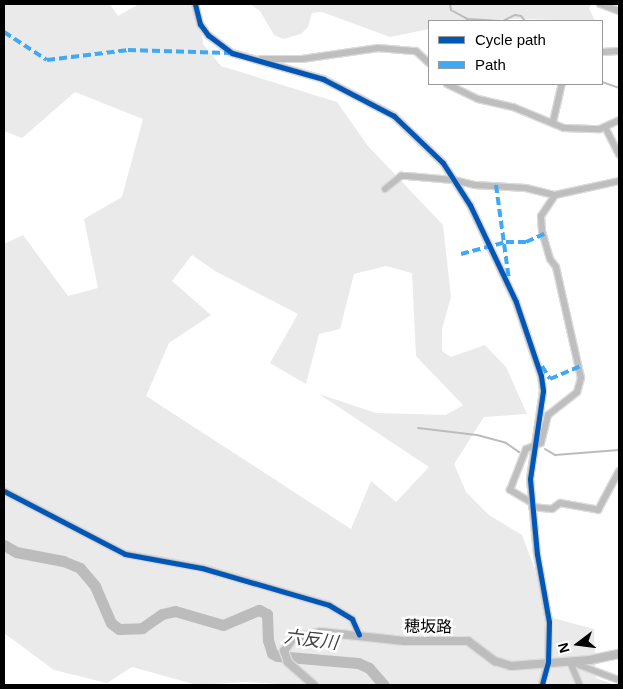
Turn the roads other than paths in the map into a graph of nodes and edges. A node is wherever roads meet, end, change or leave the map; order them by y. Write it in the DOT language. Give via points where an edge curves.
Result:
graph roads {
  1 [pos="196,4"];
  2 [pos="600,4"];
  3 [pos="619,12"];
  4 [pos="603,52"];
  5 [pos="619,52"];
  6 [pos="254,59"];
  7 [pos="428,62"];
  8 [pos="449,85"];
  9 [pos="562,85"];
  10 [pos="619,120"];
  11 [pos="553,122"];
  12 [pos="605,127"];
  13 [pos="619,155"];
  14 [pos="453,180"];
  15 [pos="619,181"];
  16 [pos="385,189"];
  17 [pos="555,195"];
  18 [pos="535,446"];
  19 [pos="619,471"];
  20 [pos="4,491"];
  21 [pos="532,505"];
  22 [pos="359,635"];
  23 [pos="619,654"];
  24 [pos="548,662"];
  25 [pos="570,662"];
  26 [pos="619,680"];
  27 [pos="314,685"];
  28 [pos="542,685"];
  29 [pos="580,685"];
  1 -- 6 [label="street" via="200,24 208,35 232,53"];
  2 -- 3 [label="street"];
  4 -- 5 [label="street"];
  6 -- 7 [label="street" via="302,59 378,48 416,51"];
  6 -- 14 [label="street" via="323,79 394,116 418,137"];
  8 -- 11 [label="street" via="478,99"];
  9 -- 11 [label="street"];
  10 -- 12 [label="street"];
  11 -- 12 [label="street" via="582,130"];
  12 -- 13 [label="street"];
  14 -- 16 [label="street" via="401,176"];
  14 -- 17 [label="street" via="474,185 526,188"];
  14 -- 18 [label="street" via="494,253 537,361 542,391"];
  15 -- 17 [label="street"];
  17 -- 18 [label="street" via="541,216 540,224 550,259 556,266 559,290 572,326 581,378 577,392 548,416 541,443"];
  18 -- 21 [label="street" via="530,479"];
  18 -- 21 [label="street" via="526,449 510,490"];
  19 -- 21 [label="street" via="598,510 560,503 552,509"];
  20 -- 22 [label="street" via="126,554 202,568 329,605 352,618"];
  21 -- 24 [label="street" via="549,622"];
  22 -- 24 [label="main road, 穂坂路" via="405,641 468,641 495,661 511,666"];
  22 -- 27 [label="main road, 穂坂路" via="310,633 293,638 284,654"];
  23 -- 25 [label="main road, 穂坂路"];
  24 -- 25 [label="main road, 穂坂路"];
  24 -- 28 [label="street"];
  25 -- 26 [label="street"];
  25 -- 29 [label="street"];
}
